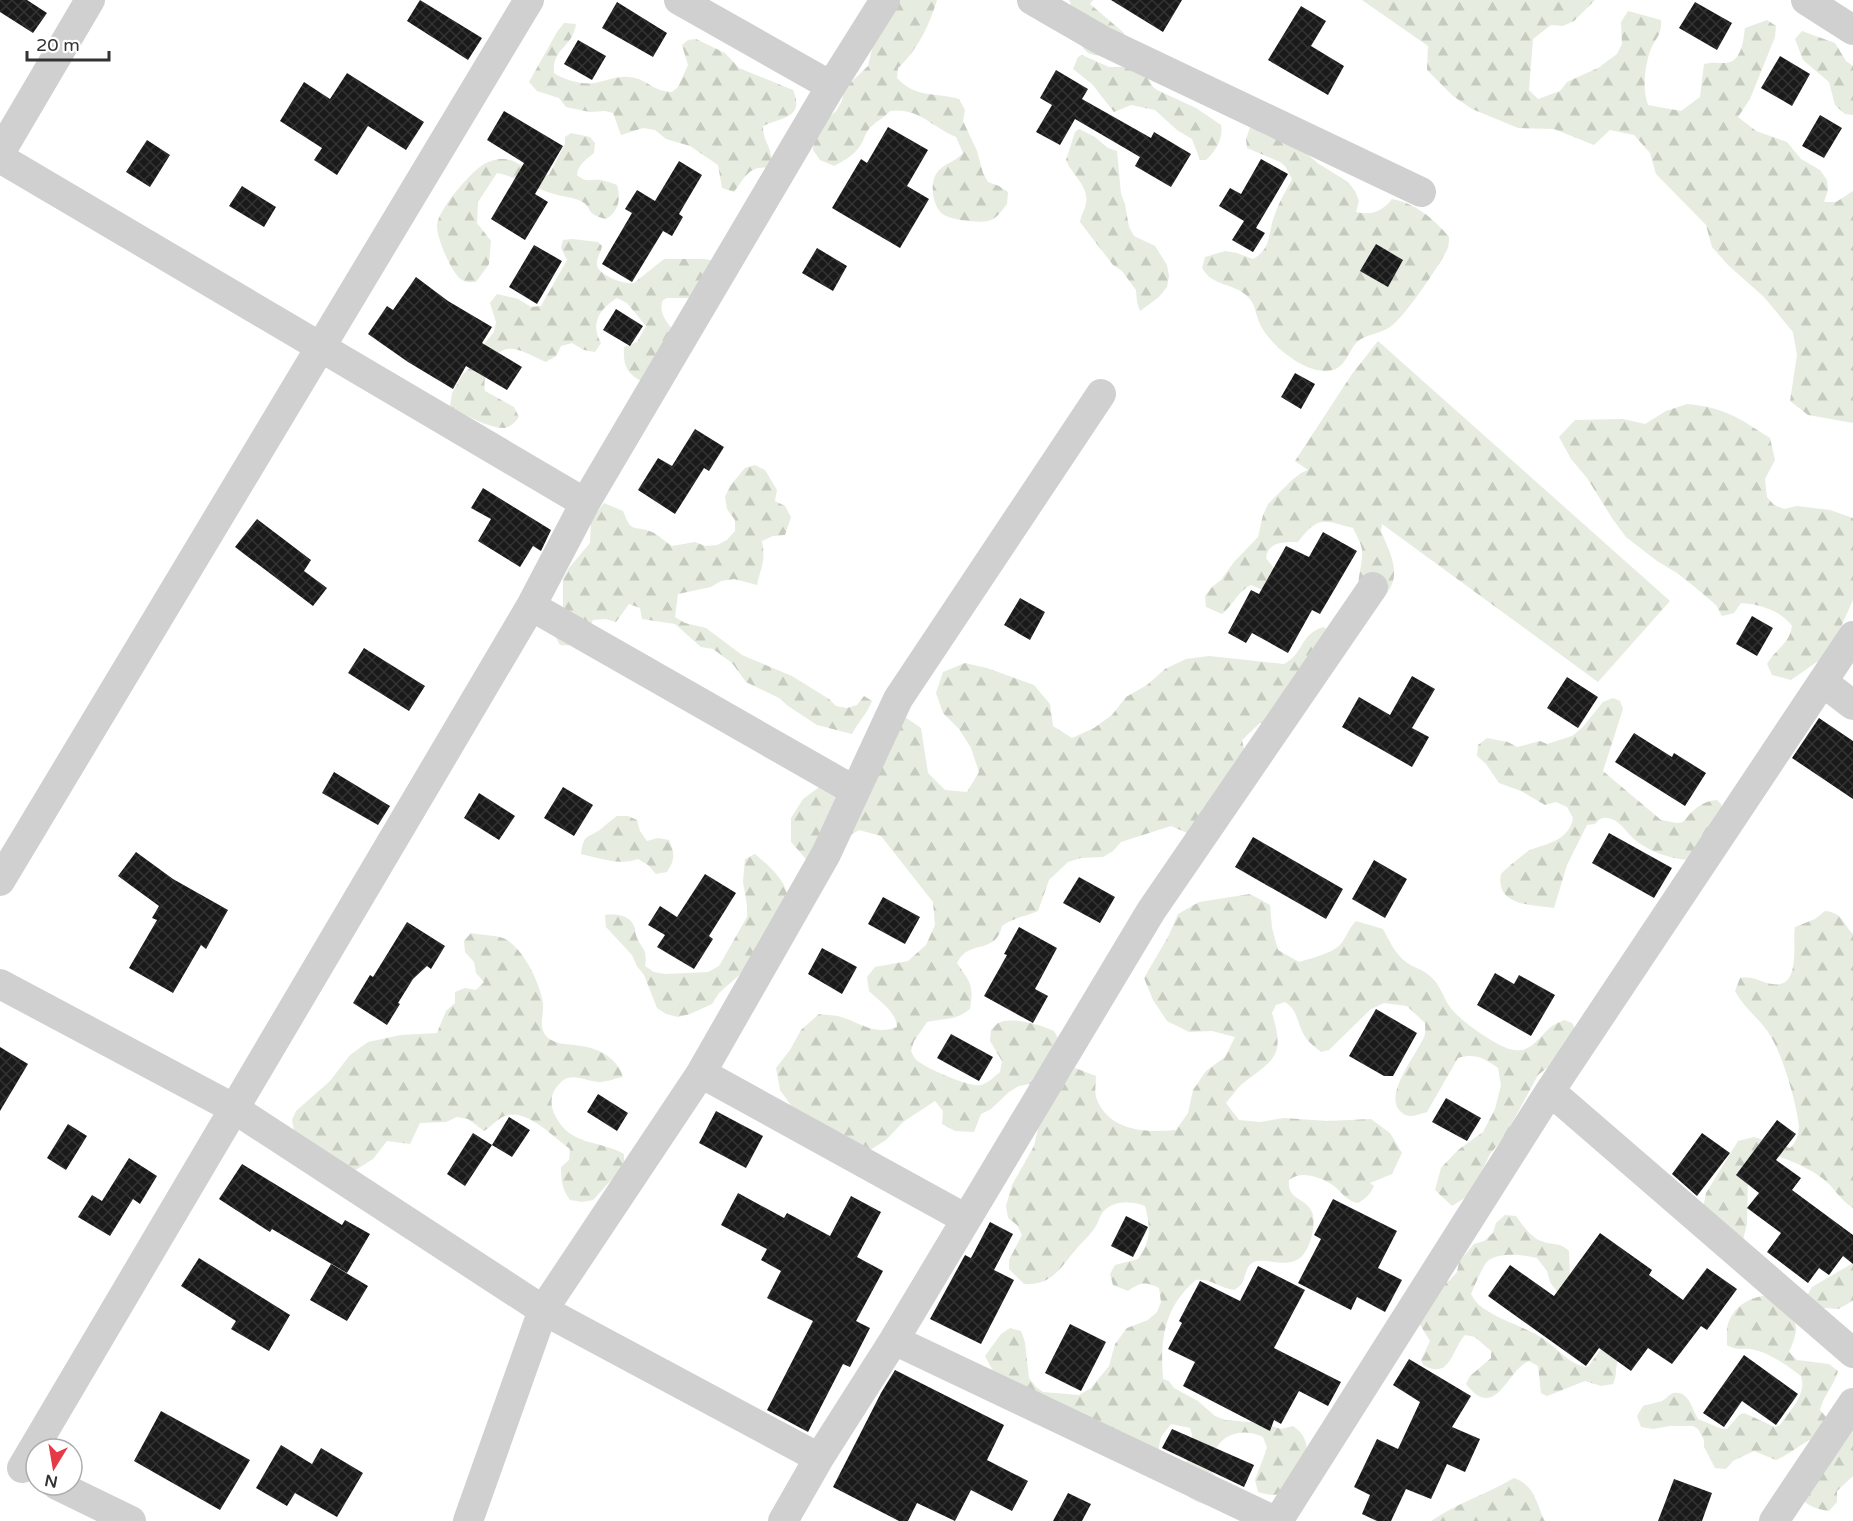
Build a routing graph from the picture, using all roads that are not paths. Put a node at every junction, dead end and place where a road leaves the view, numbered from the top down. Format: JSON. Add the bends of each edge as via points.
{"nodes":[{"id":1,"x":90,"y":0,"type":"edge"},
{"id":2,"x":529,"y":0,"type":"edge"},
{"id":3,"x":679,"y":0,"type":"edge"},
{"id":4,"x":885,"y":0,"type":"edge"},
{"id":5,"x":1032,"y":0,"type":"edge"},
{"id":6,"x":1806,"y":0,"type":"edge"},
{"id":7,"x":1853,"y":30,"type":"edge"},
{"id":8,"x":831,"y":86,"type":"junction"},
{"id":9,"x":0,"y":153,"type":"edge"},
{"id":10,"x":0,"y":158,"type":"edge"},
{"id":11,"x":1421,"y":192,"type":"dead end"},
{"id":12,"x":321,"y":345,"type":"junction"},
{"id":13,"x":1101,"y":394,"type":"dead end"},
{"id":14,"x":585,"y":503,"type":"junction"},
{"id":15,"x":1373,"y":587,"type":"dead end"},
{"id":16,"x":531,"y":606,"type":"junction"},
{"id":17,"x":1853,"y":636,"type":"edge"},
{"id":18,"x":1824,"y":683,"type":"junction"},
{"id":19,"x":1853,"y":705,"type":"edge"},
{"id":20,"x":855,"y":791,"type":"junction"},
{"id":21,"x":0,"y":881,"type":"edge"},
{"id":22,"x":0,"y":984,"type":"edge"},
{"id":23,"x":700,"y":1073,"type":"junction"},
{"id":24,"x":1550,"y":1091,"type":"junction"},
{"id":25,"x":233,"y":1108,"type":"junction"},
{"id":26,"x":966,"y":1219,"type":"junction"},
{"id":27,"x":543,"y":1310,"type":"junction"},
{"id":28,"x":894,"y":1340,"type":"junction"},
{"id":29,"x":1853,"y":1353,"type":"edge"},
{"id":30,"x":1853,"y":1403,"type":"edge"},
{"id":31,"x":819,"y":1458,"type":"junction"},
{"id":32,"x":19,"y":1467,"type":"edge"},
{"id":33,"x":82,"y":1497,"type":"edge"},
{"id":34,"x":131,"y":1521,"type":"edge"},
{"id":35,"x":468,"y":1521,"type":"edge"},
{"id":36,"x":783,"y":1521,"type":"edge"},
{"id":37,"x":1276,"y":1521,"type":"edge"},
{"id":38,"x":1774,"y":1521,"type":"edge"}],
"edges":[{"from":1,"to":9,"type":"street"},
{"from":2,"to":12,"type":"street"},
{"from":3,"to":8,"type":"street"},
{"from":4,"to":8,"type":"street"},
{"from":5,"to":11,"type":"street","via":[[1103,41]]},
{"from":6,"to":7,"type":"street"},
{"from":8,"to":14,"type":"street"},
{"from":10,"to":12,"type":"street"},
{"from":12,"to":14,"type":"street"},
{"from":12,"to":21,"type":"street"},
{"from":13,"to":20,"type":"street","via":[[898,699]]},
{"from":14,"to":16,"type":"street"},
{"from":15,"to":26,"type":"street","via":[[1150,910]]},
{"from":16,"to":20,"type":"street"},
{"from":16,"to":25,"type":"street"},
{"from":17,"to":18,"type":"street"},
{"from":18,"to":19,"type":"street"},
{"from":18,"to":24,"type":"street"},
{"from":20,"to":23,"type":"street","via":[[826,854]]},
{"from":22,"to":25,"type":"street"},
{"from":23,"to":26,"type":"street"},
{"from":23,"to":27,"type":"street"},
{"from":24,"to":29,"type":"street"},
{"from":24,"to":37,"type":"street"},
{"from":25,"to":27,"type":"street"},
{"from":25,"to":32,"type":"street"},
{"from":26,"to":28,"type":"street"},
{"from":27,"to":31,"type":"street"},
{"from":27,"to":35,"type":"street"},
{"from":28,"to":31,"type":"street"},
{"from":28,"to":37,"type":"street"},
{"from":30,"to":38,"type":"street"},
{"from":31,"to":36,"type":"street"},
{"from":33,"to":34,"type":"street"}]}
